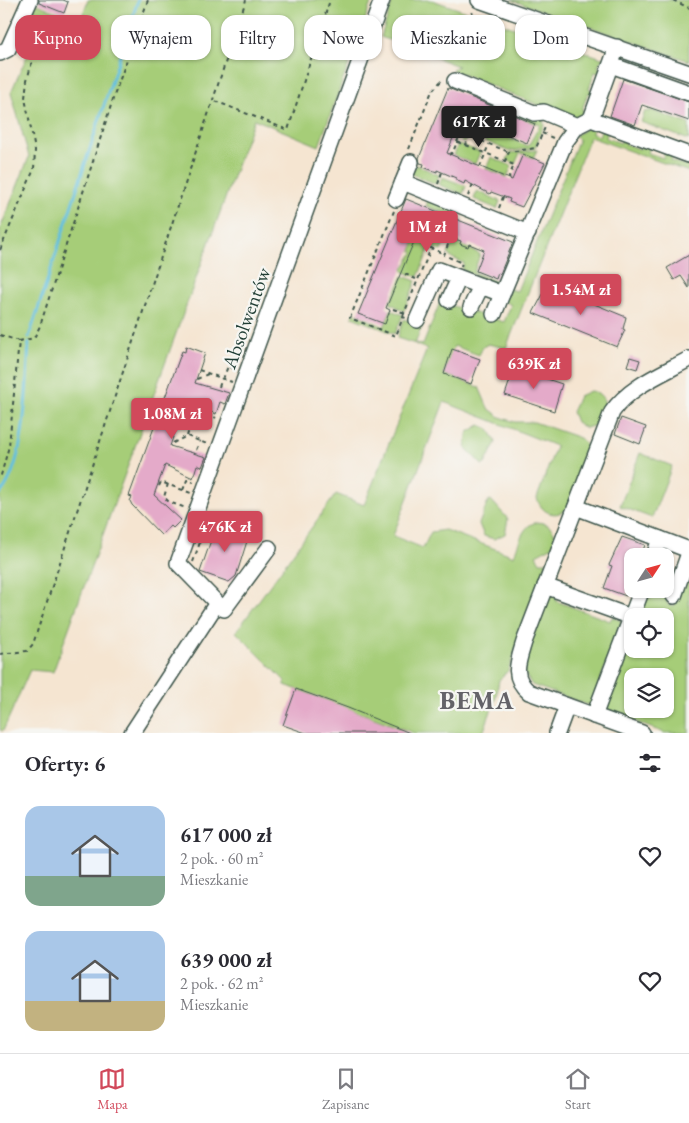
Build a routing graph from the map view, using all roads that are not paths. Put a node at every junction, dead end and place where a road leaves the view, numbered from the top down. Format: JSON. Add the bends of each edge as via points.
{"nodes":[{"id":1,"x":382,"y":0,"type":"edge"},
{"id":2,"x":28,"y":3,"type":"edge"},
{"id":3,"x":477,"y":3,"type":"edge"},
{"id":4,"x":618,"y":47,"type":"junction"},
{"id":5,"x":0,"y":53,"type":"edge"},
{"id":6,"x":612,"y":65,"type":"junction"},
{"id":7,"x":689,"y":73,"type":"edge"},
{"id":8,"x":450,"y":79,"type":"road end"},
{"id":9,"x":689,"y":93,"type":"edge"},
{"id":10,"x":591,"y":119,"type":"junction"},
{"id":11,"x":577,"y":126,"type":"junction"},
{"id":12,"x":689,"y":155,"type":"edge"},
{"id":13,"x":409,"y":158,"type":"road end"},
{"id":14,"x":403,"y":182,"type":"junction"},
{"id":15,"x":396,"y":204,"type":"road end"},
{"id":16,"x":528,"y":233,"type":"junction"},
{"id":17,"x":460,"y":278,"type":"junction"},
{"id":18,"x":481,"y":286,"type":"junction"},
{"id":19,"x":502,"y":294,"type":"junction"},
{"id":20,"x":449,"y":300,"type":"dead end"},
{"id":21,"x":471,"y":307,"type":"dead end"},
{"id":22,"x":494,"y":314,"type":"dead end"},
{"id":23,"x":409,"y":317,"type":"road end"},
{"id":24,"x":689,"y":359,"type":"edge"},
{"id":25,"x":576,"y":507,"type":"junction"},
{"id":26,"x":660,"y":539,"type":"junction"},
{"id":27,"x":269,"y":548,"type":"dead end"},
{"id":28,"x":657,"y":548,"type":"edge"},
{"id":29,"x":689,"y":551,"type":"edge"},
{"id":30,"x":545,"y":586,"type":"junction"},
{"id":31,"x":674,"y":596,"type":"dead end"},
{"id":32,"x":224,"y":609,"type":"junction"},
{"id":33,"x":624,"y":614,"type":"edge"},
{"id":34,"x":624,"y":636,"type":"edge"},
{"id":35,"x":567,"y":706,"type":"junction"},
{"id":36,"x":594,"y":716,"type":"junction"},
{"id":37,"x":132,"y":733,"type":"edge"},
{"id":38,"x":557,"y":733,"type":"edge"},
{"id":39,"x":642,"y":733,"type":"edge"}],
"edges":[{"from":1,"to":32,"type":"street","name":"Absolwentów","via":[[178,563],[207,583]]},
{"from":2,"to":5,"type":"street","via":[[8,50]]},
{"from":3,"to":4,"type":"street"},
{"from":4,"to":6,"type":"street"},
{"from":4,"to":7,"type":"street"},
{"from":6,"to":9,"type":"street"},
{"from":6,"to":10,"type":"street"},
{"from":8,"to":11,"type":"street","via":[[534,114],[541,113]]},
{"from":10,"to":11,"type":"street"},
{"from":10,"to":12,"type":"street"},
{"from":11,"to":16,"type":"street","via":[[565,142]]},
{"from":13,"to":14,"type":"street"},
{"from":14,"to":15,"type":"street"},
{"from":14,"to":16,"type":"street"},
{"from":16,"to":19,"type":"street"},
{"from":17,"to":18,"type":"street"},
{"from":17,"to":20,"type":"street"},
{"from":17,"to":23,"type":"street","via":[[439,270]]},
{"from":18,"to":19,"type":"street"},
{"from":18,"to":21,"type":"street"},
{"from":19,"to":22,"type":"street"},
{"from":24,"to":25,"type":"street","via":[[622,398],[612,412]]},
{"from":25,"to":26,"type":"street"},
{"from":25,"to":30,"type":"street"},
{"from":26,"to":28,"type":"street"},
{"from":26,"to":29,"type":"street"},
{"from":27,"to":32,"type":"street"},
{"from":29,"to":31,"type":"street"},
{"from":30,"to":33,"type":"street"},
{"from":30,"to":35,"type":"street","via":[[516,668],[518,680],[529,692]]},
{"from":32,"to":37,"type":"street"},
{"from":34,"to":36,"type":"street"},
{"from":35,"to":36,"type":"street"},
{"from":35,"to":38,"type":"street"},
{"from":36,"to":39,"type":"street"}]}
